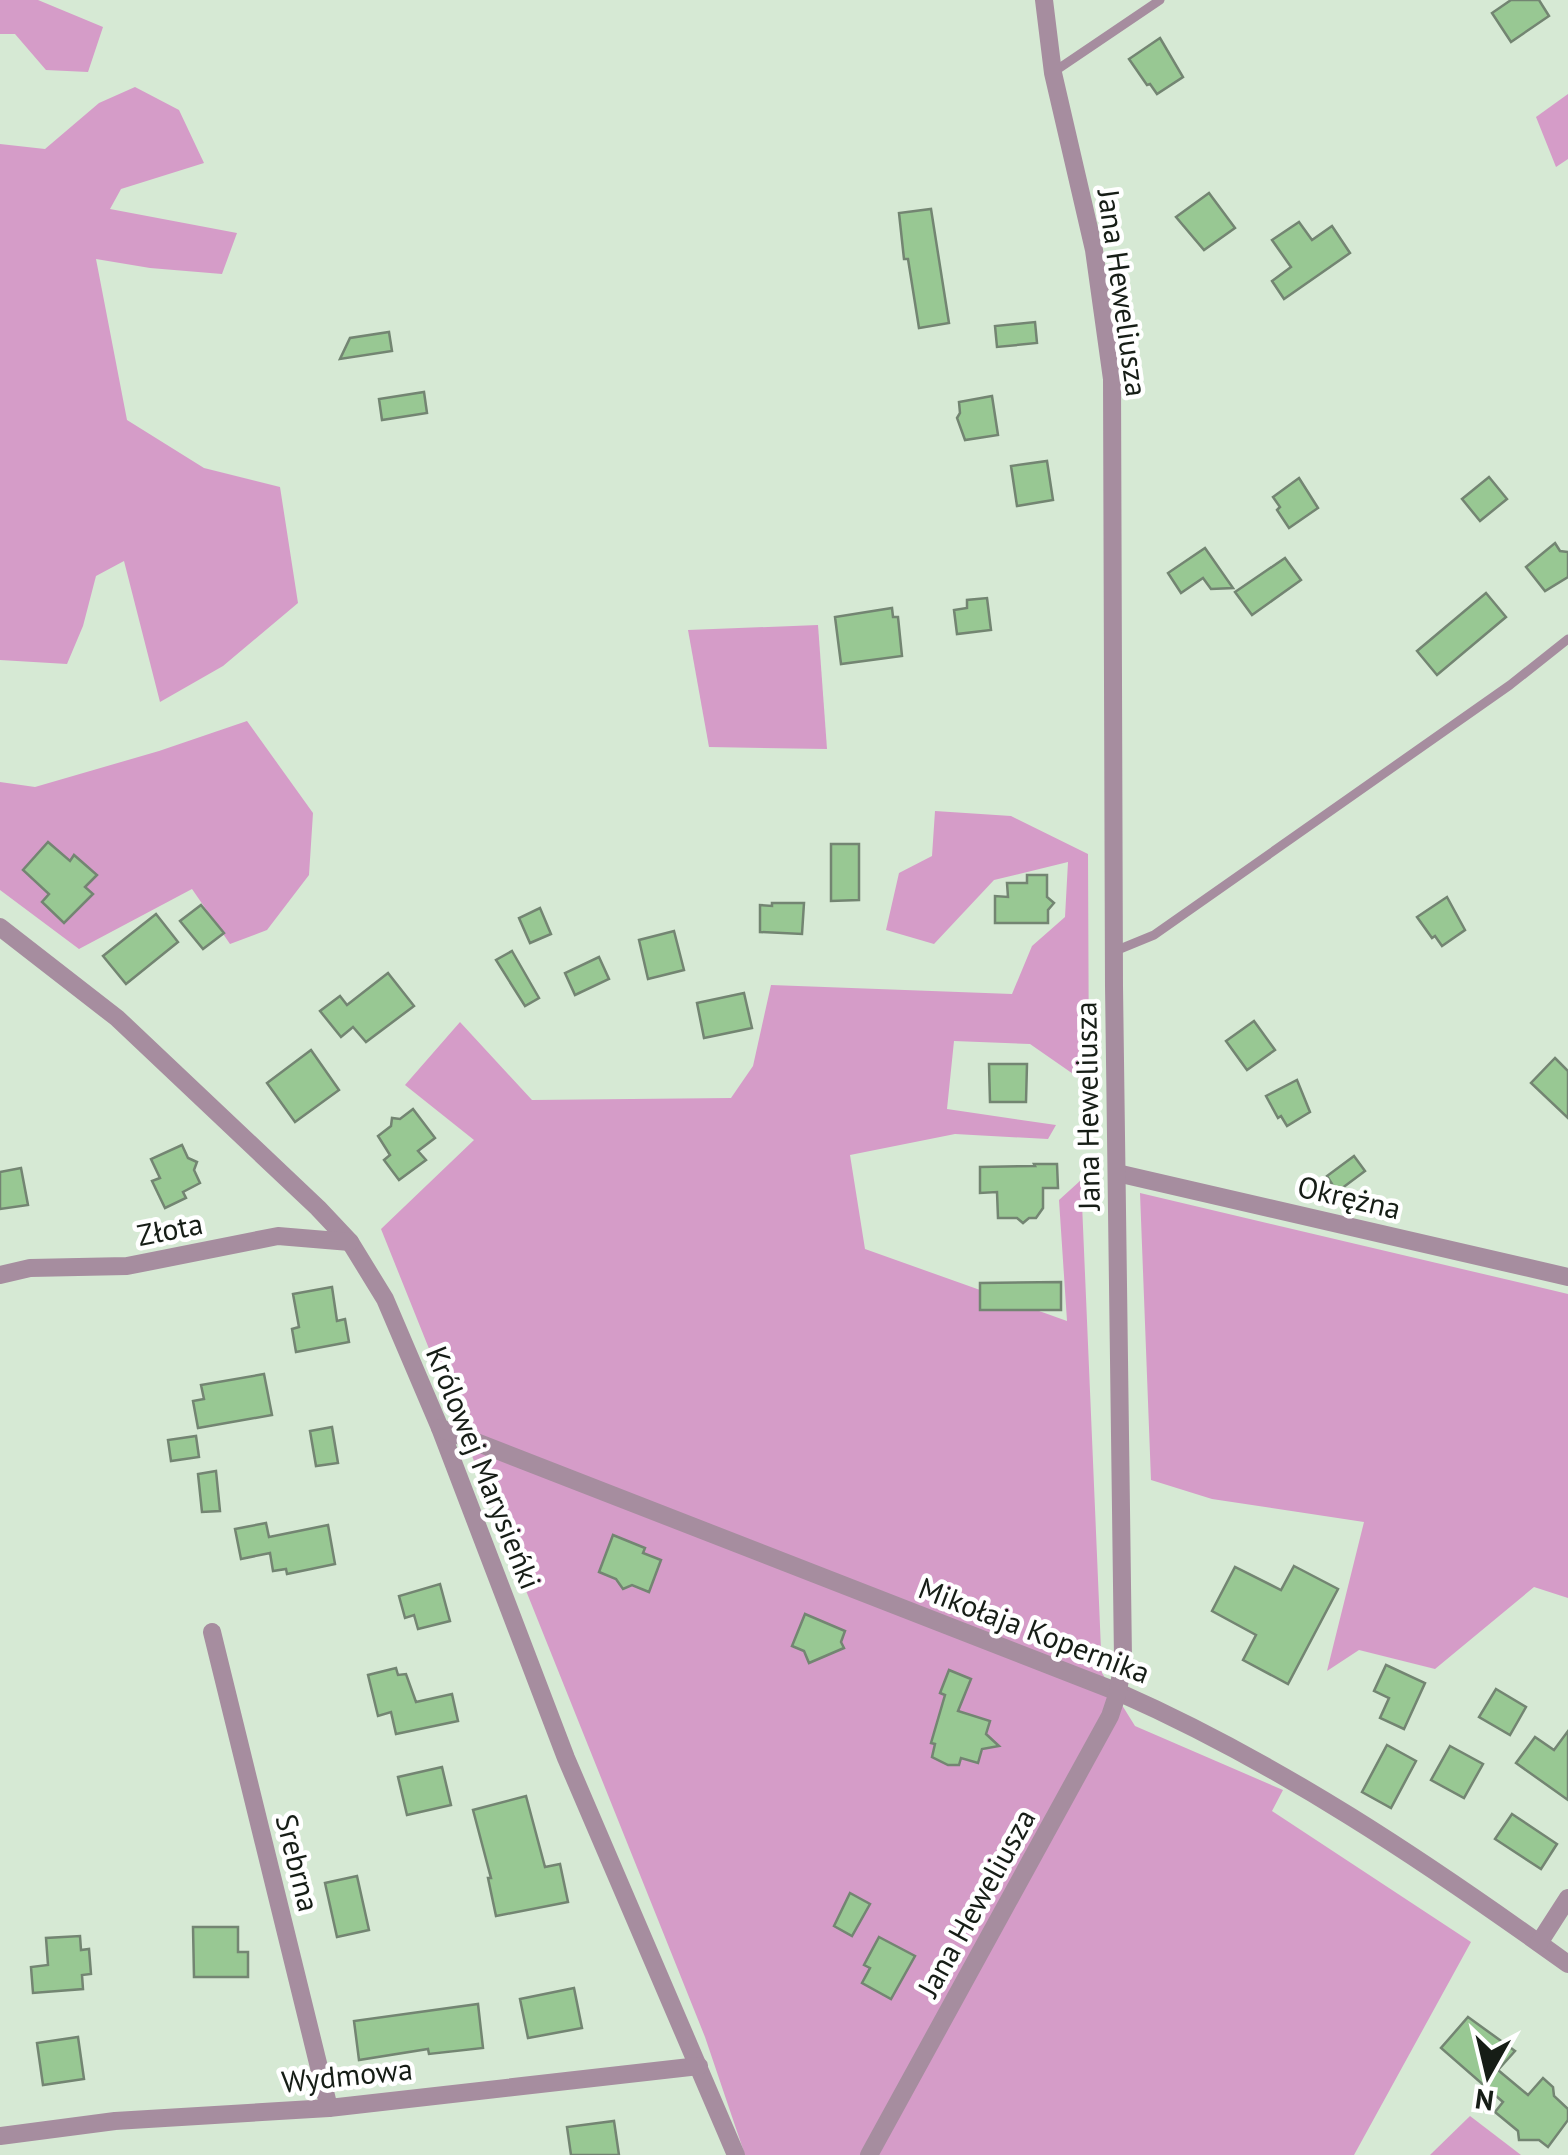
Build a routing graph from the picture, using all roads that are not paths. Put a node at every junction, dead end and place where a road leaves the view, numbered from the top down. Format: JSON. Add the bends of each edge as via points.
{"nodes":[{"id":1,"x":1044,"y":0,"type":"edge"},
{"id":2,"x":1160,"y":0,"type":"edge"},
{"id":3,"x":1053,"y":73,"type":"junction"},
{"id":4,"x":1568,"y":639,"type":"edge"},
{"id":5,"x":0,"y":928,"type":"edge"},
{"id":6,"x":1115,"y":952,"type":"junction"},
{"id":7,"x":1117,"y":1173,"type":"junction"},
{"id":8,"x":350,"y":1242,"type":"junction"},
{"id":9,"x":0,"y":1275,"type":"edge"},
{"id":10,"x":1568,"y":1277,"type":"edge"},
{"id":11,"x":440,"y":1428,"type":"junction"},
{"id":12,"x":212,"y":1632,"type":"dead end"},
{"id":13,"x":1118,"y":1692,"type":"junction"},
{"id":14,"x":1568,"y":1898,"type":"edge"},
{"id":15,"x":1539,"y":1943,"type":"junction"},
{"id":16,"x":1568,"y":1964,"type":"edge"},
{"id":17,"x":698,"y":2066,"type":"junction"},
{"id":18,"x":329,"y":2108,"type":"junction"},
{"id":19,"x":0,"y":2136,"type":"edge"},
{"id":20,"x":736,"y":2155,"type":"edge"},
{"id":21,"x":869,"y":2155,"type":"edge"}],
"edges":[{"from":1,"to":3,"type":"street","name":"Jana Heweliusza"},
{"from":2,"to":3,"type":"lane"},
{"from":3,"to":6,"type":"street","name":"Jana Heweliusza","via":[[1094,250],[1112,379]]},
{"from":4,"to":6,"type":"lane","via":[[1154,935]]},
{"from":5,"to":8,"type":"street","name":"Królowej Marysieńki","via":[[117,1018]]},
{"from":6,"to":7,"type":"street","name":"Jana Heweliusza"},
{"from":7,"to":10,"type":"street","name":"Okrężna"},
{"from":7,"to":13,"type":"street","name":"Jana Heweliusza"},
{"from":8,"to":9,"type":"street","name":"Złota","via":[[278,1236],[127,1266]]},
{"from":8,"to":11,"type":"street","name":"Królowej Marysieńki","via":[[385,1299]]},
{"from":11,"to":13,"type":"street","name":"Mikołaja Kopernika"},
{"from":11,"to":17,"type":"street","name":"Królowej Marysieńki","via":[[566,1758]]},
{"from":12,"to":18,"type":"street","name":"Srebrna"},
{"from":13,"to":15,"type":"street","name":"Mikołaja Kopernika","via":[[1310,1790]]},
{"from":13,"to":21,"type":"street","name":"Jana Heweliusza"},
{"from":14,"to":15,"type":"street"},
{"from":15,"to":16,"type":"street","name":"Mikołaja Kopernika"},
{"from":17,"to":18,"type":"street","name":"Wydmowa"},
{"from":17,"to":20,"type":"street","name":"Królowej Marysieńki"},
{"from":18,"to":19,"type":"street","name":"Wydmowa","via":[[115,2121]]}]}
